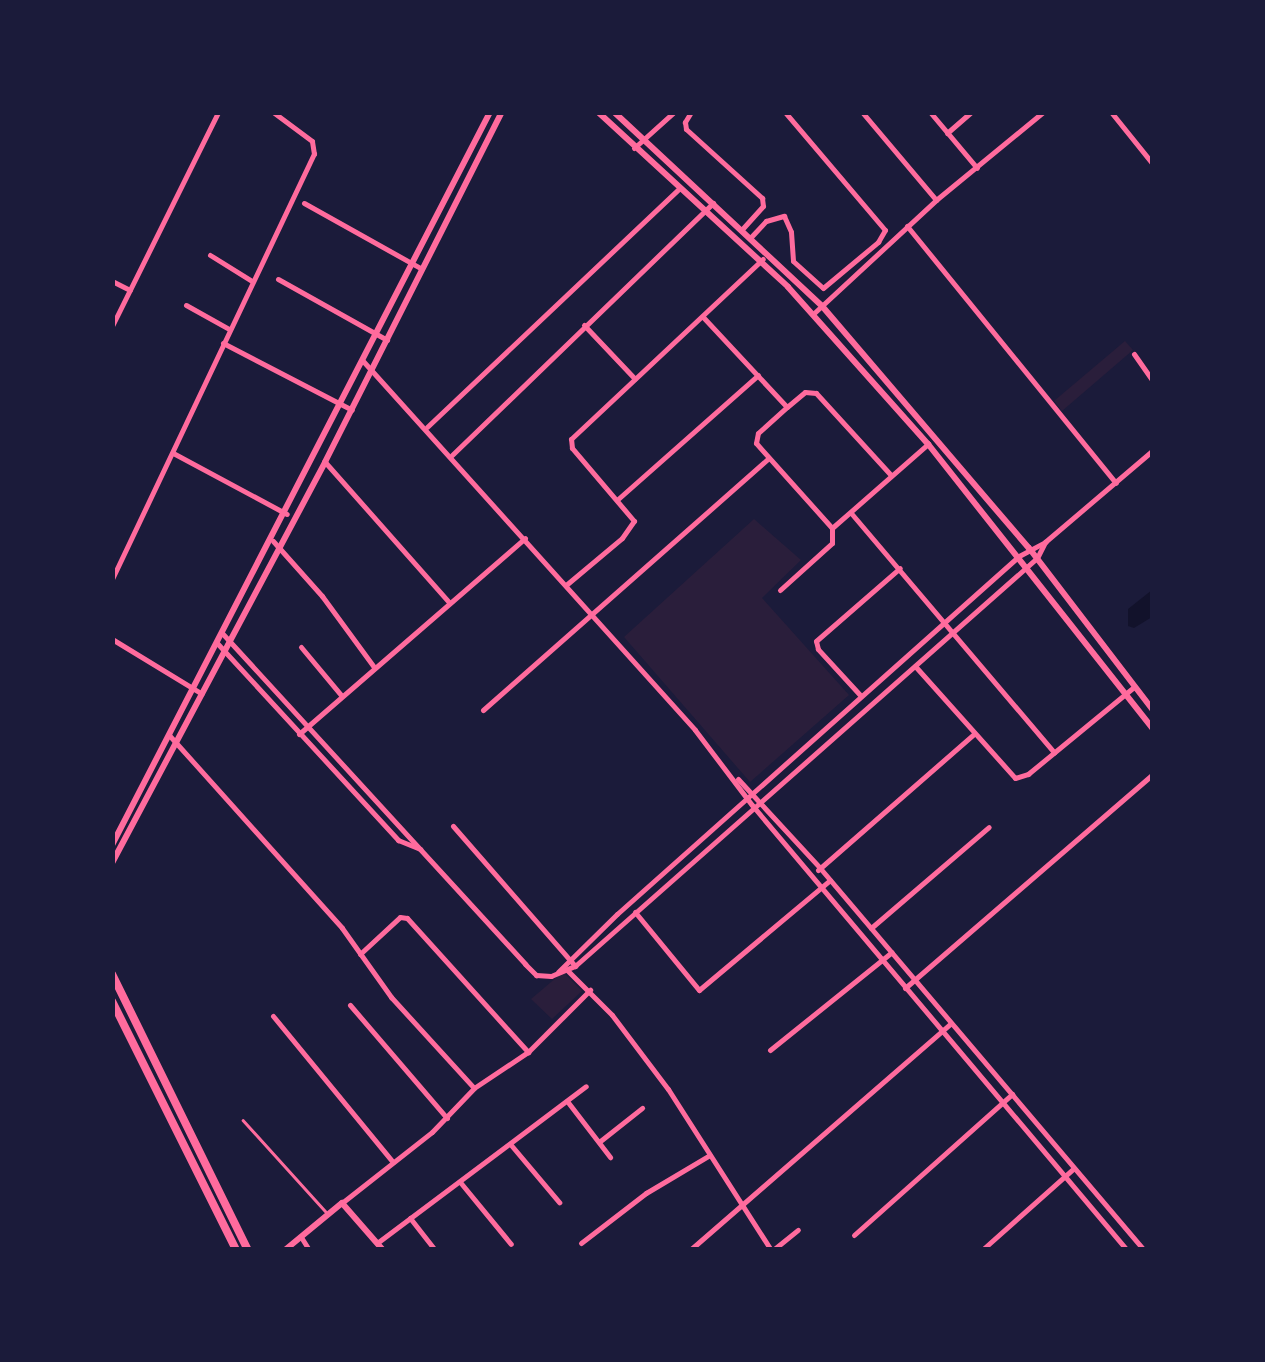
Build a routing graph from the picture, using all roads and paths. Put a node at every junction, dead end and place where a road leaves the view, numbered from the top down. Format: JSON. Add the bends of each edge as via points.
{"nodes":[{"id":1,"x":218,"y":112,"type":"edge"},
{"id":2,"x":273,"y":112,"type":"edge"},
{"id":3,"x":490,"y":112,"type":"edge"},
{"id":4,"x":502,"y":112,"type":"edge"},
{"id":5,"x":598,"y":112,"type":"edge"},
{"id":6,"x":614,"y":112,"type":"edge"},
{"id":7,"x":657,"y":112,"type":"edge"},
{"id":8,"x":674,"y":112,"type":"edge"},
{"id":9,"x":692,"y":112,"type":"edge"},
{"id":10,"x":786,"y":112,"type":"edge"},
{"id":11,"x":862,"y":112,"type":"edge"},
{"id":12,"x":930,"y":112,"type":"edge"},
{"id":13,"x":971,"y":112,"type":"edge"},
{"id":14,"x":1043,"y":112,"type":"edge"},
{"id":15,"x":1110,"y":112,"type":"edge"},
{"id":16,"x":665,"y":120,"type":"junction"},
{"id":17,"x":947,"y":132,"type":"junction"},
{"id":18,"x":642,"y":141,"type":"junction"},
{"id":19,"x":634,"y":148,"type":"junction"},
{"id":20,"x":1152,"y":163,"type":"edge"},
{"id":21,"x":977,"y":168,"type":"junction"},
{"id":22,"x":458,"y":176,"type":"junction"},
{"id":23,"x":468,"y":181,"type":"junction"},
{"id":24,"x":680,"y":188,"type":"junction"},
{"id":25,"x":936,"y":200,"type":"junction"},
{"id":26,"x":712,"y":203,"type":"junction"},
{"id":27,"x":304,"y":204,"type":"dead end"},
{"id":28,"x":704,"y":211,"type":"junction"},
{"id":29,"x":908,"y":226,"type":"junction"},
{"id":30,"x":742,"y":229,"type":"junction"},
{"id":31,"x":751,"y":237,"type":"junction"},
{"id":32,"x":768,"y":253,"type":"junction"},
{"id":33,"x":210,"y":255,"type":"dead end"},
{"id":34,"x":761,"y":260,"type":"junction"},
{"id":35,"x":413,"y":263,"type":"junction"},
{"id":36,"x":422,"y":269,"type":"junction"},
{"id":37,"x":278,"y":279,"type":"dead end"},
{"id":38,"x":112,"y":281,"type":"edge"},
{"id":39,"x":252,"y":281,"type":"junction"},
{"id":40,"x":130,"y":290,"type":"junction"},
{"id":41,"x":186,"y":305,"type":"dead end"},
{"id":42,"x":822,"y":306,"type":"junction"},
{"id":43,"x":812,"y":314,"type":"junction"},
{"id":44,"x":703,"y":317,"type":"junction"},
{"id":45,"x":584,"y":325,"type":"junction"},
{"id":46,"x":112,"y":326,"type":"edge"},
{"id":47,"x":230,"y":329,"type":"junction"},
{"id":48,"x":376,"y":334,"type":"junction"},
{"id":49,"x":387,"y":340,"type":"junction"},
{"id":50,"x":223,"y":343,"type":"junction"},
{"id":51,"x":1134,"y":354,"type":"dead end"},
{"id":52,"x":363,"y":361,"type":"junction"},
{"id":53,"x":373,"y":368,"type":"junction"},
{"id":54,"x":758,"y":375,"type":"junction"},
{"id":55,"x":635,"y":379,"type":"junction"},
{"id":56,"x":1152,"y":380,"type":"edge"},
{"id":57,"x":341,"y":404,"type":"junction"},
{"id":58,"x":786,"y":407,"type":"junction"},
{"id":59,"x":352,"y":410,"type":"junction"},
{"id":60,"x":427,"y":427,"type":"junction"},
{"id":61,"x":937,"y":437,"type":"junction"},
{"id":62,"x":928,"y":444,"type":"junction"},
{"id":63,"x":1152,"y":451,"type":"edge"},
{"id":64,"x":173,"y":453,"type":"junction"},
{"id":65,"x":452,"y":455,"type":"junction"},
{"id":66,"x":768,"y":459,"type":"junction"},
{"id":67,"x":326,"y":462,"type":"junction"},
{"id":68,"x":891,"y":475,"type":"junction"},
{"id":69,"x":1116,"y":484,"type":"junction"},
{"id":70,"x":618,"y":499,"type":"junction"},
{"id":71,"x":851,"y":512,"type":"junction"},
{"id":72,"x":287,"y":514,"type":"junction"},
{"id":73,"x":832,"y":528,"type":"junction"},
{"id":74,"x":525,"y":538,"type":"junction"},
{"id":75,"x":1045,"y":542,"type":"junction"},
{"id":76,"x":277,"y":543,"type":"junction"},
{"id":77,"x":1029,"y":548,"type":"junction"},
{"id":78,"x":1019,"y":556,"type":"junction"},
{"id":79,"x":1036,"y":558,"type":"junction"},
{"id":80,"x":1026,"y":566,"type":"junction"},
{"id":81,"x":900,"y":568,"type":"junction"},
{"id":82,"x":112,"y":580,"type":"edge"},
{"id":83,"x":566,"y":585,"type":"junction"},
{"id":84,"x":780,"y":590,"type":"dead end"},
{"id":85,"x":450,"y":603,"type":"junction"},
{"id":86,"x":593,"y":616,"type":"junction"},
{"id":87,"x":945,"y":620,"type":"junction"},
{"id":88,"x":954,"y":631,"type":"junction"},
{"id":89,"x":222,"y":634,"type":"junction"},
{"id":90,"x":112,"y":639,"type":"edge"},
{"id":91,"x":230,"y":642,"type":"junction"},
{"id":92,"x":217,"y":643,"type":"junction"},
{"id":93,"x":302,"y":647,"type":"dead end"},
{"id":94,"x":224,"y":652,"type":"junction"},
{"id":95,"x":916,"y":666,"type":"junction"},
{"id":96,"x":374,"y":667,"type":"junction"},
{"id":97,"x":1135,"y":687,"type":"junction"},
{"id":98,"x":193,"y":689,"type":"junction"},
{"id":99,"x":202,"y":694,"type":"junction"},
{"id":100,"x":1126,"y":694,"type":"junction"},
{"id":101,"x":342,"y":696,"type":"junction"},
{"id":102,"x":861,"y":696,"type":"junction"},
{"id":103,"x":1152,"y":709,"type":"edge"},
{"id":104,"x":484,"y":710,"type":"dead end"},
{"id":105,"x":306,"y":727,"type":"junction"},
{"id":106,"x":1152,"y":728,"type":"edge"},
{"id":107,"x":299,"y":734,"type":"junction"},
{"id":108,"x":974,"y":734,"type":"junction"},
{"id":109,"x":169,"y":735,"type":"junction"},
{"id":110,"x":178,"y":740,"type":"junction"},
{"id":111,"x":1054,"y":752,"type":"junction"},
{"id":112,"x":1152,"y":774,"type":"edge"},
{"id":113,"x":736,"y":778,"type":"junction"},
{"id":114,"x":756,"y":795,"type":"junction"},
{"id":115,"x":750,"y":801,"type":"junction"},
{"id":116,"x":453,"y":826,"type":"dead end"},
{"id":117,"x":989,"y":827,"type":"dead end"},
{"id":118,"x":112,"y":845,"type":"edge"},
{"id":119,"x":420,"y":849,"type":"junction"},
{"id":120,"x":112,"y":863,"type":"edge"},
{"id":121,"x":820,"y":868,"type":"junction"},
{"id":122,"x":813,"y":874,"type":"junction"},
{"id":123,"x":830,"y":880,"type":"junction"},
{"id":124,"x":822,"y":886,"type":"junction"},
{"id":125,"x":628,"y":904,"type":"junction"},
{"id":126,"x":635,"y":912,"type":"junction"},
{"id":127,"x":871,"y":928,"type":"junction"},
{"id":128,"x":878,"y":935,"type":"junction"},
{"id":129,"x":868,"y":943,"type":"junction"},
{"id":130,"x":892,"y":952,"type":"junction"},
{"id":131,"x":360,"y":954,"type":"junction"},
{"id":132,"x":569,"y":959,"type":"junction"},
{"id":133,"x":883,"y":962,"type":"junction"},
{"id":134,"x":575,"y":966,"type":"junction"},
{"id":135,"x":566,"y":968,"type":"junction"},
{"id":136,"x":112,"y":974,"type":"edge"},
{"id":137,"x":916,"y":980,"type":"junction"},
{"id":138,"x":906,"y":988,"type":"junction"},
{"id":139,"x":590,"y":990,"type":"junction"},
{"id":140,"x":112,"y":1001,"type":"edge"},
{"id":141,"x":350,"y":1005,"type":"dead end"},
{"id":142,"x":273,"y":1016,"type":"dead end"},
{"id":143,"x":950,"y":1024,"type":"junction"},
{"id":144,"x":941,"y":1032,"type":"junction"},
{"id":145,"x":770,"y":1050,"type":"dead end"},
{"id":146,"x":528,"y":1052,"type":"junction"},
{"id":147,"x":586,"y":1086,"type":"dead end"},
{"id":148,"x":474,"y":1088,"type":"junction"},
{"id":149,"x":1012,"y":1094,"type":"junction"},
{"id":150,"x":567,"y":1101,"type":"junction"},
{"id":151,"x":1003,"y":1102,"type":"junction"},
{"id":152,"x":642,"y":1108,"type":"dead end"},
{"id":153,"x":447,"y":1118,"type":"junction"},
{"id":154,"x":243,"y":1120,"type":"dead end"},
{"id":155,"x":599,"y":1142,"type":"junction"},
{"id":156,"x":510,"y":1145,"type":"junction"},
{"id":157,"x":710,"y":1156,"type":"junction"},
{"id":158,"x":610,"y":1157,"type":"dead end"},
{"id":159,"x":393,"y":1162,"type":"junction"},
{"id":160,"x":1072,"y":1169,"type":"junction"},
{"id":161,"x":1064,"y":1176,"type":"junction"},
{"id":162,"x":460,"y":1182,"type":"junction"},
{"id":163,"x":560,"y":1202,"type":"dead end"},
{"id":164,"x":342,"y":1203,"type":"junction"},
{"id":165,"x":741,"y":1207,"type":"junction"},
{"id":166,"x":328,"y":1214,"type":"junction"},
{"id":167,"x":410,"y":1218,"type":"junction"},
{"id":168,"x":798,"y":1230,"type":"dead end"},
{"id":169,"x":854,"y":1235,"type":"dead end"},
{"id":170,"x":301,"y":1238,"type":"junction"},
{"id":171,"x":581,"y":1243,"type":"dead end"},
{"id":172,"x":511,"y":1244,"type":"dead end"},
{"id":173,"x":380,"y":1246,"type":"edge"},
{"id":174,"x":1126,"y":1249,"type":"edge"},
{"id":175,"x":236,"y":1250,"type":"edge"},
{"id":176,"x":248,"y":1250,"type":"edge"},
{"id":177,"x":285,"y":1250,"type":"edge"},
{"id":178,"x":309,"y":1250,"type":"edge"},
{"id":179,"x":436,"y":1250,"type":"edge"},
{"id":180,"x":690,"y":1250,"type":"edge"},
{"id":181,"x":772,"y":1250,"type":"edge"},
{"id":182,"x":982,"y":1250,"type":"edge"},
{"id":183,"x":1144,"y":1250,"type":"edge"}],
"edges":[{"from":1,"to":40,"type":"street"},
{"from":2,"to":39,"type":"street","via":[[315,147]]},
{"from":3,"to":22,"type":"main road"},
{"from":4,"to":23,"type":"main road"},
{"from":5,"to":19,"type":"main road"},
{"from":6,"to":18,"type":"main road"},
{"from":7,"to":16,"type":"street"},
{"from":8,"to":16,"type":"street"},
{"from":9,"to":30,"type":"street","via":[[686,129],[762,198],[763,206]]},
{"from":10,"to":31,"type":"street","via":[[885,230],[823,288],[793,261],[784,216],[766,221]]},
{"from":11,"to":25,"type":"street"},
{"from":12,"to":17,"type":"street"},
{"from":13,"to":17,"type":"street"},
{"from":14,"to":21,"type":"street"},
{"from":15,"to":20,"type":"street"},
{"from":16,"to":18,"type":"street"},
{"from":17,"to":21,"type":"street"},
{"from":18,"to":19,"type":"street"},
{"from":18,"to":26,"type":"main road"},
{"from":19,"to":24,"type":"main road"},
{"from":21,"to":25,"type":"street"},
{"from":22,"to":23,"type":"main road"},
{"from":22,"to":35,"type":"main road"},
{"from":23,"to":36,"type":"main road"},
{"from":24,"to":28,"type":"main road"},
{"from":24,"to":60,"type":"street"},
{"from":25,"to":29,"type":"street"},
{"from":26,"to":28,"type":"street"},
{"from":26,"to":30,"type":"main road"},
{"from":27,"to":35,"type":"street"},
{"from":28,"to":34,"type":"main road"},
{"from":28,"to":45,"type":"street"},
{"from":29,"to":42,"type":"street"},
{"from":29,"to":69,"type":"street"},
{"from":30,"to":31,"type":"main road"},
{"from":31,"to":32,"type":"main road"},
{"from":32,"to":34,"type":"street"},
{"from":32,"to":42,"type":"main road"},
{"from":33,"to":39,"type":"street"},
{"from":34,"to":43,"type":"main road"},
{"from":34,"to":44,"type":"street"},
{"from":35,"to":36,"type":"street"},
{"from":35,"to":48,"type":"main road"},
{"from":36,"to":49,"type":"main road"},
{"from":37,"to":48,"type":"street"},
{"from":38,"to":40,"type":"street"},
{"from":39,"to":47,"type":"street"},
{"from":40,"to":46,"type":"street"},
{"from":41,"to":47,"type":"street"},
{"from":42,"to":43,"type":"street"},
{"from":42,"to":61,"type":"main road"},
{"from":43,"to":62,"type":"main road"},
{"from":44,"to":54,"type":"street"},
{"from":44,"to":55,"type":"street"},
{"from":45,"to":55,"type":"street"},
{"from":45,"to":65,"type":"street"},
{"from":47,"to":50,"type":"street"},
{"from":48,"to":49,"type":"street"},
{"from":48,"to":52,"type":"main road"},
{"from":49,"to":53,"type":"main road"},
{"from":50,"to":57,"type":"street"},
{"from":50,"to":64,"type":"street"},
{"from":51,"to":56,"type":"street"},
{"from":52,"to":53,"type":"street"},
{"from":52,"to":57,"type":"main road"},
{"from":53,"to":59,"type":"main road"},
{"from":53,"to":60,"type":"street"},
{"from":54,"to":58,"type":"street"},
{"from":54,"to":70,"type":"street"},
{"from":55,"to":70,"type":"street","via":[[570,442]]},
{"from":57,"to":59,"type":"street"},
{"from":57,"to":72,"type":"main road"},
{"from":58,"to":66,"type":"street","via":[[756,436]]},
{"from":58,"to":68,"type":"street","via":[[810,391]]},
{"from":59,"to":67,"type":"main road"},
{"from":60,"to":65,"type":"street"},
{"from":61,"to":62,"type":"street"},
{"from":61,"to":77,"type":"main road"},
{"from":62,"to":68,"type":"street"},
{"from":62,"to":78,"type":"main road"},
{"from":63,"to":69,"type":"street"},
{"from":64,"to":72,"type":"street"},
{"from":64,"to":82,"type":"street"},
{"from":65,"to":74,"type":"street"},
{"from":66,"to":73,"type":"street"},
{"from":66,"to":86,"type":"street"},
{"from":67,"to":76,"type":"main road"},
{"from":67,"to":85,"type":"street"},
{"from":68,"to":71,"type":"street"},
{"from":69,"to":75,"type":"street"},
{"from":70,"to":83,"type":"street","via":[[633,525]]},
{"from":71,"to":73,"type":"street"},
{"from":71,"to":81,"type":"street"},
{"from":72,"to":76,"type":"main road"},
{"from":73,"to":84,"type":"street","via":[[832,543]]},
{"from":74,"to":83,"type":"street"},
{"from":74,"to":85,"type":"street"},
{"from":75,"to":77,"type":"street"},
{"from":75,"to":79,"type":"street"},
{"from":76,"to":89,"type":"main road"},
{"from":76,"to":91,"type":"main road"},
{"from":76,"to":96,"type":"street"},
{"from":77,"to":78,"type":"street"},
{"from":77,"to":79,"type":"main road"},
{"from":78,"to":80,"type":"main road"},
{"from":78,"to":87,"type":"street"},
{"from":79,"to":80,"type":"street"},
{"from":79,"to":97,"type":"main road"},
{"from":80,"to":88,"type":"street"},
{"from":80,"to":100,"type":"main road"},
{"from":81,"to":87,"type":"street"},
{"from":81,"to":102,"type":"street","via":[[816,641]]},
{"from":83,"to":86,"type":"street"},
{"from":85,"to":96,"type":"street"},
{"from":86,"to":104,"type":"street"},
{"from":86,"to":113,"type":"street"},
{"from":87,"to":88,"type":"street"},
{"from":87,"to":102,"type":"street"},
{"from":88,"to":95,"type":"street"},
{"from":88,"to":111,"type":"street"},
{"from":89,"to":91,"type":"street"},
{"from":89,"to":92,"type":"main road"},
{"from":90,"to":98,"type":"street"},
{"from":91,"to":94,"type":"main road"},
{"from":91,"to":105,"type":"street"},
{"from":92,"to":94,"type":"street"},
{"from":92,"to":98,"type":"main road"},
{"from":93,"to":101,"type":"street"},
{"from":94,"to":99,"type":"main road"},
{"from":94,"to":107,"type":"street"},
{"from":95,"to":108,"type":"street"},
{"from":95,"to":114,"type":"street"},
{"from":96,"to":101,"type":"street"},
{"from":97,"to":100,"type":"street"},
{"from":97,"to":103,"type":"main road"},
{"from":98,"to":99,"type":"street"},
{"from":98,"to":109,"type":"main road"},
{"from":99,"to":110,"type":"main road"},
{"from":100,"to":106,"type":"main road"},
{"from":100,"to":111,"type":"street"},
{"from":101,"to":105,"type":"street"},
{"from":102,"to":114,"type":"street"},
{"from":105,"to":107,"type":"street"},
{"from":105,"to":119,"type":"street"},
{"from":107,"to":119,"type":"street","via":[[398,840]]},
{"from":108,"to":111,"type":"street","via":[[1010,777],[1021,777]]},
{"from":108,"to":121,"type":"street"},
{"from":109,"to":110,"type":"street"},
{"from":109,"to":118,"type":"main road"},
{"from":110,"to":120,"type":"main road"},
{"from":110,"to":131,"type":"street"},
{"from":112,"to":137,"type":"street"},
{"from":113,"to":114,"type":"street"},
{"from":113,"to":115,"type":"street"},
{"from":114,"to":115,"type":"street"},
{"from":114,"to":121,"type":"street"},
{"from":115,"to":122,"type":"street"},
{"from":115,"to":125,"type":"street"},
{"from":115,"to":126,"type":"street"},
{"from":116,"to":132,"type":"street"},
{"from":117,"to":127,"type":"street"},
{"from":119,"to":135,"type":"street","via":[[532,971],[540,976]]},
{"from":121,"to":122,"type":"street"},
{"from":121,"to":123,"type":"street"},
{"from":122,"to":124,"type":"street"},
{"from":123,"to":124,"type":"street"},
{"from":123,"to":127,"type":"street"},
{"from":124,"to":126,"type":"street","via":[[699,990]]},
{"from":124,"to":129,"type":"street"},
{"from":125,"to":126,"type":"street"},
{"from":125,"to":132,"type":"street"},
{"from":126,"to":134,"type":"street"},
{"from":127,"to":128,"type":"street"},
{"from":128,"to":129,"type":"street"},
{"from":128,"to":130,"type":"street"},
{"from":129,"to":133,"type":"street"},
{"from":130,"to":133,"type":"street"},
{"from":130,"to":137,"type":"street"},
{"from":131,"to":146,"type":"street","via":[[405,917]]},
{"from":131,"to":148,"type":"street"},
{"from":132,"to":134,"type":"street"},
{"from":132,"to":135,"type":"street"},
{"from":133,"to":138,"type":"street"},
{"from":133,"to":145,"type":"street"},
{"from":134,"to":135,"type":"street"},
{"from":135,"to":139,"type":"street"},
{"from":136,"to":176,"type":"main road"},
{"from":137,"to":138,"type":"street"},
{"from":137,"to":143,"type":"street"},
{"from":138,"to":144,"type":"street"},
{"from":139,"to":146,"type":"street"},
{"from":139,"to":157,"type":"street"},
{"from":140,"to":175,"type":"main road"},
{"from":141,"to":153,"type":"street"},
{"from":142,"to":159,"type":"street"},
{"from":143,"to":144,"type":"street"},
{"from":143,"to":149,"type":"street"},
{"from":144,"to":151,"type":"street"},
{"from":144,"to":165,"type":"street"},
{"from":146,"to":148,"type":"street"},
{"from":147,"to":150,"type":"street"},
{"from":148,"to":153,"type":"street"},
{"from":149,"to":151,"type":"street"},
{"from":149,"to":160,"type":"street"},
{"from":150,"to":155,"type":"street"},
{"from":150,"to":156,"type":"street"},
{"from":151,"to":161,"type":"street"},
{"from":151,"to":169,"type":"street"},
{"from":152,"to":155,"type":"street"},
{"from":153,"to":159,"type":"street"},
{"from":154,"to":166,"type":"lane"},
{"from":155,"to":158,"type":"street"},
{"from":156,"to":162,"type":"street"},
{"from":156,"to":163,"type":"street"},
{"from":157,"to":165,"type":"street"},
{"from":157,"to":171,"type":"street","via":[[646,1193]]},
{"from":159,"to":164,"type":"street"},
{"from":160,"to":161,"type":"street"},
{"from":160,"to":183,"type":"street"},
{"from":161,"to":174,"type":"street"},
{"from":161,"to":182,"type":"street"},
{"from":162,"to":167,"type":"street"},
{"from":162,"to":172,"type":"street"},
{"from":164,"to":166,"type":"main road"},
{"from":164,"to":173,"type":"main road"},
{"from":165,"to":180,"type":"street"},
{"from":165,"to":181,"type":"street"},
{"from":166,"to":170,"type":"main road"},
{"from":167,"to":173,"type":"street"},
{"from":167,"to":179,"type":"street"},
{"from":168,"to":181,"type":"street"},
{"from":170,"to":177,"type":"main road"},
{"from":170,"to":178,"type":"street"}]}
